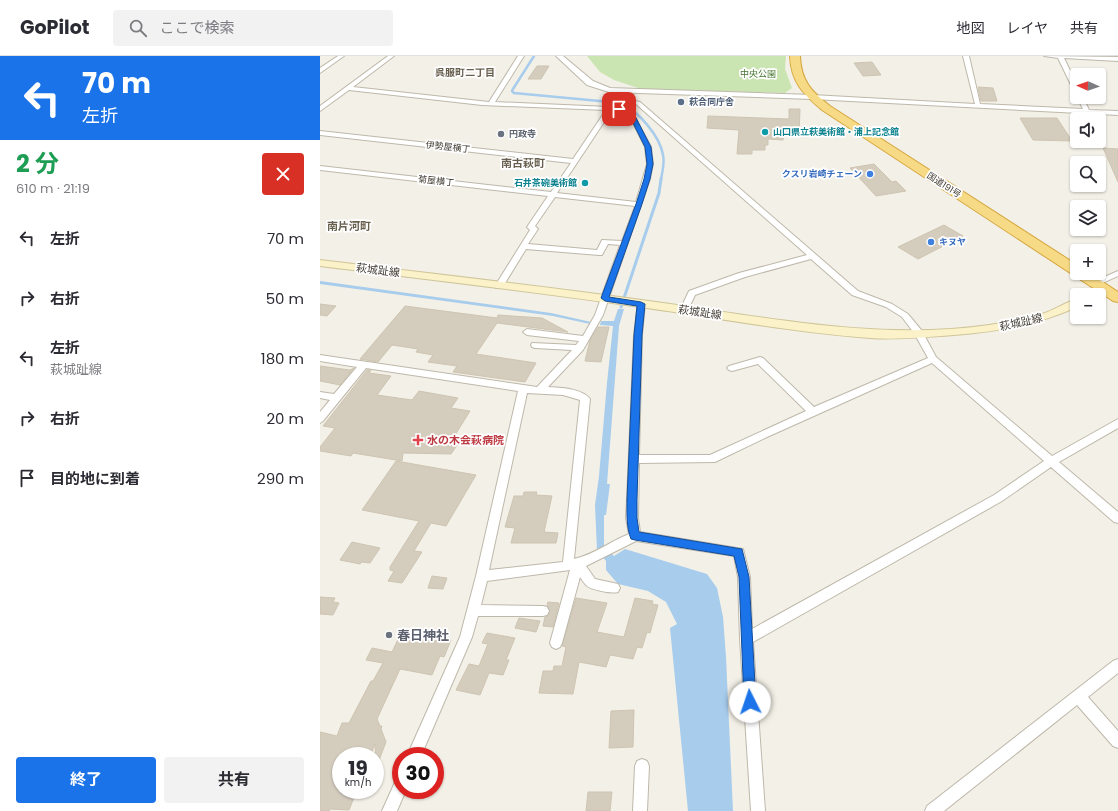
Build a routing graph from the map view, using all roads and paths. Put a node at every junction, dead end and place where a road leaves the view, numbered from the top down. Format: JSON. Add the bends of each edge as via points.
{"nodes":[{"id":1,"x":341,"y":56,"type":"edge"},
{"id":2,"x":391,"y":56,"type":"edge"},
{"id":3,"x":521,"y":56,"type":"edge"},
{"id":4,"x":559,"y":56,"type":"edge"},
{"id":5,"x":795,"y":56,"type":"edge"},
{"id":6,"x":805,"y":56,"type":"edge"},
{"id":7,"x":966,"y":56,"type":"edge"},
{"id":8,"x":1047,"y":56,"type":"edge"},
{"id":9,"x":1060,"y":56,"type":"edge"},
{"id":10,"x":1118,"y":59,"type":"edge"},
{"id":11,"x":320,"y":71,"type":"edge"},
{"id":12,"x":1070,"y":77,"type":"edge"},
{"id":13,"x":348,"y":88,"type":"junction"},
{"id":14,"x":619,"y":90,"type":"junction"},
{"id":15,"x":812,"y":97,"type":"junction"},
{"id":16,"x":491,"y":103,"type":"junction"},
{"id":17,"x":614,"y":104,"type":"junction"},
{"id":18,"x":1084,"y":104,"type":"edge"},
{"id":19,"x":978,"y":106,"type":"junction"},
{"id":20,"x":320,"y":109,"type":"edge"},
{"id":21,"x":1087,"y":111,"type":"junction"},
{"id":22,"x":1118,"y":113,"type":"edge"},
{"id":23,"x":320,"y":133,"type":"edge"},
{"id":24,"x":575,"y":162,"type":"junction"},
{"id":25,"x":320,"y":168,"type":"edge"},
{"id":26,"x":553,"y":194,"type":"junction"},
{"id":27,"x":639,"y":204,"type":"junction"},
{"id":28,"x":625,"y":243,"type":"junction"},
{"id":29,"x":523,"y":246,"type":"junction"},
{"id":30,"x":812,"y":256,"type":"junction"},
{"id":31,"x":320,"y":263,"type":"edge"},
{"id":32,"x":1070,"y":266,"type":"edge"},
{"id":33,"x":1118,"y":273,"type":"edge"},
{"id":34,"x":1089,"y":280,"type":"edge"},
{"id":35,"x":499,"y":286,"type":"junction"},
{"id":36,"x":1099,"y":288,"type":"edge"},
{"id":37,"x":1106,"y":289,"type":"edge"},
{"id":38,"x":605,"y":298,"type":"junction"},
{"id":39,"x":636,"y":303,"type":"junction"},
{"id":40,"x":1070,"y":306,"type":"edge"},
{"id":41,"x":684,"y":310,"type":"junction"},
{"id":42,"x":527,"y":332,"type":"dead end"},
{"id":43,"x":920,"y":334,"type":"junction"},
{"id":44,"x":588,"y":336,"type":"junction"},
{"id":45,"x":535,"y":345,"type":"dead end"},
{"id":46,"x":580,"y":348,"type":"junction"},
{"id":47,"x":320,"y":358,"type":"edge"},
{"id":48,"x":933,"y":359,"type":"junction"},
{"id":49,"x":364,"y":365,"type":"junction"},
{"id":50,"x":732,"y":368,"type":"dead end"},
{"id":51,"x":523,"y":389,"type":"junction"},
{"id":52,"x":539,"y":390,"type":"junction"},
{"id":53,"x":320,"y":395,"type":"edge"},
{"id":54,"x":336,"y":398,"type":"junction"},
{"id":55,"x":813,"y":412,"type":"junction"},
{"id":56,"x":320,"y":419,"type":"edge"},
{"id":57,"x":1118,"y":422,"type":"edge"},
{"id":58,"x":634,"y":459,"type":"junction"},
{"id":59,"x":1052,"y":461,"type":"junction"},
{"id":60,"x":1118,"y":519,"type":"edge"},
{"id":61,"x":635,"y":536,"type":"junction"},
{"id":62,"x":576,"y":564,"type":"junction"},
{"id":63,"x":482,"y":576,"type":"junction"},
{"id":64,"x":614,"y":588,"type":"dead end"},
{"id":65,"x":473,"y":610,"type":"junction"},
{"id":66,"x":543,"y":612,"type":"dead end"},
{"id":67,"x":746,"y":640,"type":"junction"},
{"id":68,"x":556,"y":643,"type":"dead end"},
{"id":69,"x":1118,"y":665,"type":"edge"},
{"id":70,"x":1078,"y":696,"type":"junction"},
{"id":71,"x":1118,"y":741,"type":"edge"},
{"id":72,"x":418,"y":747,"type":"edge"},
{"id":73,"x":642,"y":766,"type":"dead end"},
{"id":74,"x":395,"y":799,"type":"edge"},
{"id":75,"x":389,"y":811,"type":"edge"},
{"id":76,"x":640,"y":811,"type":"edge"},
{"id":77,"x":758,"y":811,"type":"edge"},
{"id":78,"x":932,"y":811,"type":"edge"}],
"edges":[{"from":1,"to":11,"type":"street"},
{"from":2,"to":13,"type":"street"},
{"from":3,"to":16,"type":"street"},
{"from":4,"to":14,"type":"street","via":[[595,86]]},
{"from":5,"to":15,"type":"highway","name":"国道191号","via":[[796,74]]},
{"from":6,"to":15,"type":"highway","via":[[804,75]]},
{"from":7,"to":19,"type":"street"},
{"from":8,"to":9,"type":"street"},
{"from":9,"to":10,"type":"street"},
{"from":9,"to":12,"type":"street"},
{"from":13,"to":16,"type":"street"},
{"from":13,"to":20,"type":"street"},
{"from":14,"to":15,"type":"street"},
{"from":14,"to":17,"type":"street"},
{"from":15,"to":19,"type":"street"},
{"from":15,"to":32,"type":"highway","name":"国道191号"},
{"from":16,"to":17,"type":"street"},
{"from":17,"to":24,"type":"street"},
{"from":17,"to":27,"type":"street","via":[[632,116],[648,147],[650,164]]},
{"from":17,"to":30,"type":"street","via":[[638,103]]},
{"from":18,"to":21,"type":"street"},
{"from":19,"to":21,"type":"street"},
{"from":21,"to":22,"type":"street"},
{"from":23,"to":24,"type":"street","name":"伊勢屋横丁"},
{"from":24,"to":26,"type":"street"},
{"from":25,"to":26,"type":"street","name":"菊屋横丁"},
{"from":26,"to":27,"type":"street","name":"菊屋横丁"},
{"from":26,"to":29,"type":"street","via":[[531,227],[534,229]]},
{"from":27,"to":28,"type":"street"},
{"from":28,"to":29,"type":"street","via":[[605,242],[599,253]]},
{"from":28,"to":38,"type":"street"},
{"from":29,"to":35,"type":"street"},
{"from":30,"to":41,"type":"street","via":[[742,275],[692,293]]},
{"from":30,"to":43,"type":"street","via":[[855,293],[898,310]]},
{"from":31,"to":35,"type":"main road","name":"萩城趾線"},
{"from":33,"to":37,"type":"street"},
{"from":34,"to":36,"type":"highway"},
{"from":35,"to":38,"type":"main road","name":"萩城趾線"},
{"from":38,"to":39,"type":"main road","name":"萩城趾線"},
{"from":38,"to":44,"type":"street"},
{"from":39,"to":41,"type":"main road","name":"萩城趾線"},
{"from":39,"to":58,"type":"street","via":[[638,335]]},
{"from":40,"to":43,"type":"main road","name":"萩城趾線","via":[[1021,323],[987,329]]},
{"from":41,"to":43,"type":"main road","name":"萩城趾線","via":[[864,333]]},
{"from":42,"to":44,"type":"street"},
{"from":43,"to":48,"type":"street"},
{"from":44,"to":46,"type":"street"},
{"from":45,"to":46,"type":"street"},
{"from":46,"to":52,"type":"street"},
{"from":47,"to":49,"type":"street"},
{"from":48,"to":55,"type":"street"},
{"from":48,"to":59,"type":"street"},
{"from":49,"to":51,"type":"street"},
{"from":49,"to":54,"type":"street"},
{"from":50,"to":55,"type":"street","via":[[760,360]]},
{"from":51,"to":52,"type":"street"},
{"from":51,"to":63,"type":"street"},
{"from":52,"to":62,"type":"street","via":[[566,392],[585,399]]},
{"from":53,"to":54,"type":"street"},
{"from":54,"to":56,"type":"street"},
{"from":55,"to":58,"type":"street","via":[[711,459]]},
{"from":57,"to":59,"type":"street"},
{"from":58,"to":61,"type":"street","via":[[632,518]]},
{"from":59,"to":60,"type":"street"},
{"from":59,"to":67,"type":"street","via":[[998,498]]},
{"from":61,"to":62,"type":"street"},
{"from":61,"to":67,"type":"street","via":[[738,552],[744,577]]},
{"from":62,"to":63,"type":"street"},
{"from":62,"to":64,"type":"street","via":[[591,583]]},
{"from":62,"to":68,"type":"street"},
{"from":63,"to":65,"type":"street"},
{"from":65,"to":66,"type":"street"},
{"from":65,"to":72,"type":"street","via":[[466,637]]},
{"from":67,"to":77,"type":"street"},
{"from":69,"to":70,"type":"street"},
{"from":70,"to":71,"type":"street"},
{"from":70,"to":78,"type":"street"},
{"from":73,"to":76,"type":"street"},
{"from":74,"to":75,"type":"street"}]}
